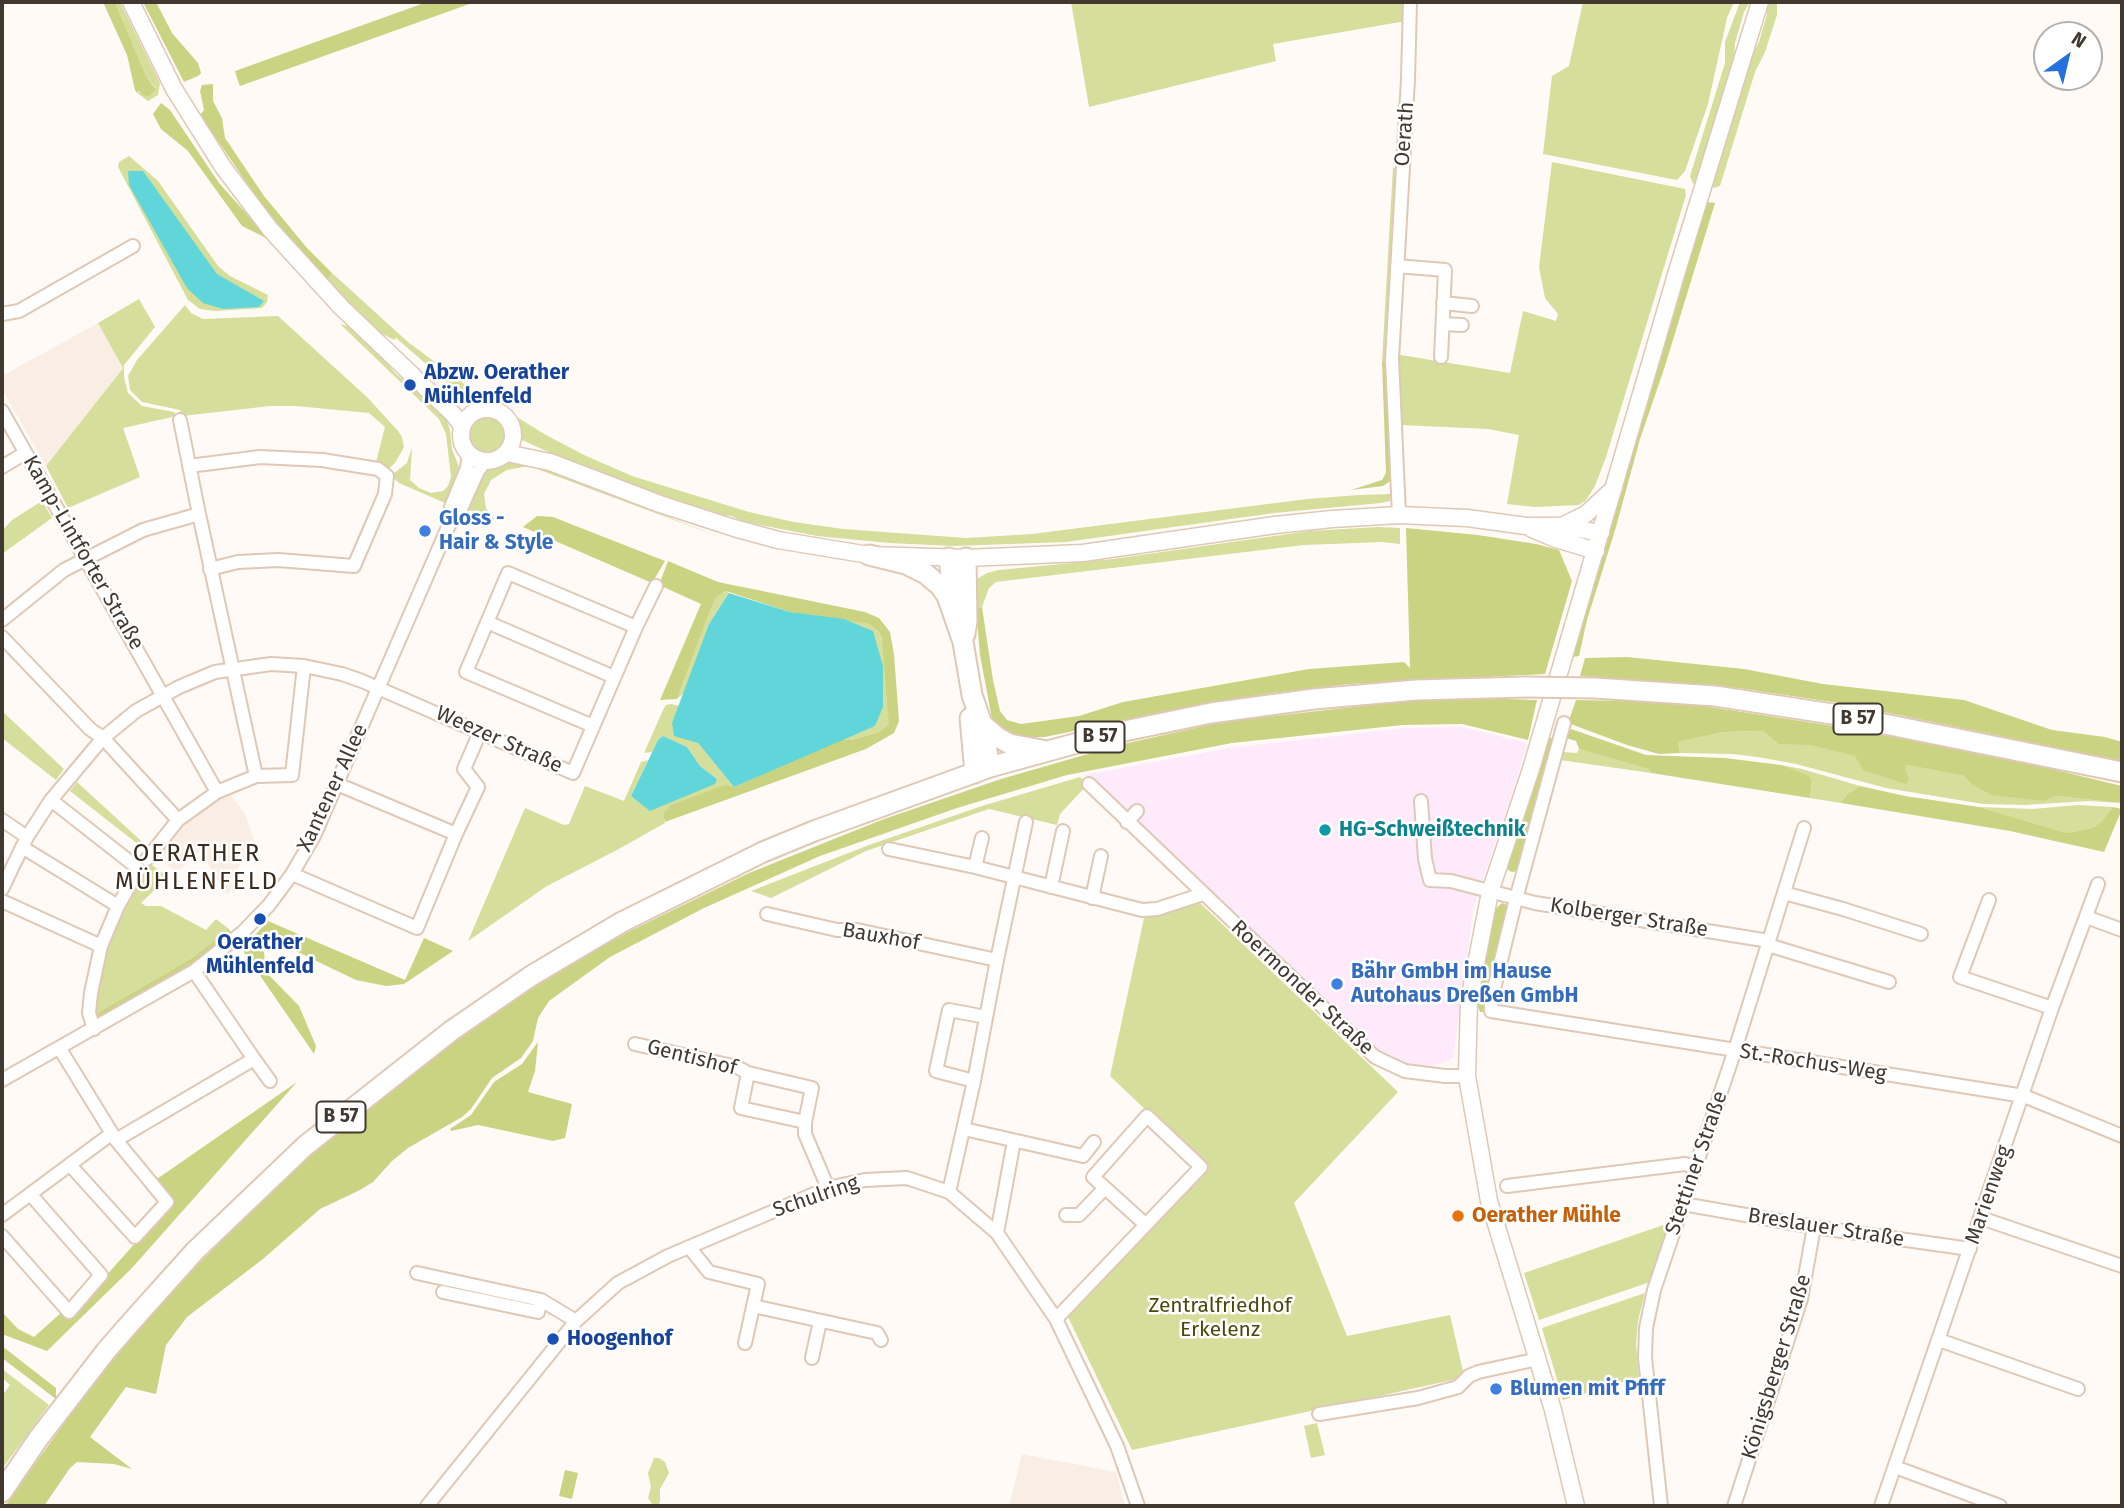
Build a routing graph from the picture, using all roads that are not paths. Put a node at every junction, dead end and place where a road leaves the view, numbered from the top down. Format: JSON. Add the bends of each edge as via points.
{"nodes":[{"id":1,"x":131,"y":2,"type":"edge"},
{"id":2,"x":1410,"y":2,"type":"edge"},
{"id":3,"x":1760,"y":2,"type":"edge"},
{"id":4,"x":133,"y":246,"type":"dead end"},
{"id":5,"x":1397,"y":266,"type":"junction"},
{"id":6,"x":1443,"y":303,"type":"junction"},
{"id":7,"x":1472,"y":306,"type":"dead end"},
{"id":8,"x":2,"y":314,"type":"edge"},
{"id":9,"x":1443,"y":324,"type":"junction"},
{"id":10,"x":1462,"y":325,"type":"dead end"},
{"id":11,"x":388,"y":350,"type":"junction"},
{"id":12,"x":1441,"y":357,"type":"dead end"},
{"id":13,"x":2,"y":411,"type":"edge"},
{"id":14,"x":474,"y":412,"type":"junction"},
{"id":15,"x":180,"y":420,"type":"dead end"},
{"id":16,"x":462,"y":426,"type":"junction"},
{"id":17,"x":510,"y":446,"type":"junction"},
{"id":18,"x":25,"y":453,"type":"junction"},
{"id":19,"x":469,"y":454,"type":"junction"},
{"id":20,"x":485,"y":461,"type":"junction"},
{"id":21,"x":189,"y":466,"type":"junction"},
{"id":22,"x":2,"y":467,"type":"edge"},
{"id":23,"x":1615,"y":486,"type":"junction"},
{"id":24,"x":200,"y":514,"type":"junction"},
{"id":25,"x":1399,"y":515,"type":"junction"},
{"id":26,"x":450,"y":525,"type":"junction"},
{"id":27,"x":1527,"y":526,"type":"junction"},
{"id":28,"x":1562,"y":526,"type":"junction"},
{"id":29,"x":1601,"y":533,"type":"junction"},
{"id":30,"x":1596,"y":551,"type":"junction"},
{"id":31,"x":869,"y":555,"type":"junction"},
{"id":32,"x":958,"y":558,"type":"junction"},
{"id":33,"x":86,"y":559,"type":"junction"},
{"id":34,"x":210,"y":569,"type":"junction"},
{"id":35,"x":656,"y":586,"type":"dead end"},
{"id":36,"x":955,"y":615,"type":"junction"},
{"id":37,"x":2,"y":620,"type":"edge"},
{"id":38,"x":487,"y":622,"type":"junction"},
{"id":39,"x":636,"y":627,"type":"junction"},
{"id":40,"x":2,"y":637,"type":"edge"},
{"id":41,"x":963,"y":642,"type":"junction"},
{"id":42,"x":304,"y":666,"type":"junction"},
{"id":43,"x":234,"y":668,"type":"junction"},
{"id":44,"x":614,"y":677,"type":"junction"},
{"id":45,"x":378,"y":688,"type":"junction"},
{"id":46,"x":972,"y":695,"type":"junction"},
{"id":47,"x":162,"y":696,"type":"junction"},
{"id":48,"x":1564,"y":723,"type":"dead end"},
{"id":49,"x":982,"y":724,"type":"junction"},
{"id":50,"x":593,"y":726,"type":"junction"},
{"id":51,"x":480,"y":732,"type":"junction"},
{"id":52,"x":103,"y":738,"type":"junction"},
{"id":53,"x":1050,"y":751,"type":"junction"},
{"id":54,"x":983,"y":770,"type":"junction"},
{"id":55,"x":2120,"y":772,"type":"edge"},
{"id":56,"x":256,"y":776,"type":"junction"},
{"id":57,"x":1089,"y":784,"type":"dead end"},
{"id":58,"x":337,"y":785,"type":"junction"},
{"id":59,"x":217,"y":792,"type":"junction"},
{"id":60,"x":51,"y":800,"type":"junction"},
{"id":61,"x":1420,"y":801,"type":"dead end"},
{"id":62,"x":1137,"y":811,"type":"dead end"},
{"id":63,"x":2,"y":820,"type":"edge"},
{"id":64,"x":178,"y":820,"type":"junction"},
{"id":65,"x":1026,"y":822,"type":"dead end"},
{"id":66,"x":1127,"y":822,"type":"junction"},
{"id":67,"x":1804,"y":828,"type":"dead end"},
{"id":68,"x":1063,"y":831,"type":"dead end"},
{"id":69,"x":456,"y":834,"type":"junction"},
{"id":70,"x":982,"y":838,"type":"dead end"},
{"id":71,"x":24,"y":842,"type":"junction"},
{"id":72,"x":889,"y":849,"type":"dead end"},
{"id":73,"x":1101,"y":856,"type":"dead end"},
{"id":74,"x":147,"y":859,"type":"dead end"},
{"id":75,"x":975,"y":867,"type":"junction"},
{"id":76,"x":292,"y":874,"type":"junction"},
{"id":77,"x":1013,"y":878,"type":"junction"},
{"id":78,"x":2098,"y":884,"type":"dead end"},
{"id":79,"x":1052,"y":887,"type":"junction"},
{"id":80,"x":2,"y":889,"type":"edge"},
{"id":81,"x":1490,"y":892,"type":"junction"},
{"id":82,"x":1784,"y":893,"type":"junction"},
{"id":83,"x":1203,"y":894,"type":"junction"},
{"id":84,"x":1092,"y":898,"type":"junction"},
{"id":85,"x":1516,"y":899,"type":"junction"},
{"id":86,"x":1989,"y":900,"type":"dead end"},
{"id":87,"x":2,"y":901,"type":"edge"},
{"id":88,"x":118,"y":906,"type":"junction"},
{"id":89,"x":767,"y":914,"type":"dead end"},
{"id":90,"x":2086,"y":917,"type":"junction"},
{"id":91,"x":2122,"y":930,"type":"edge"},
{"id":92,"x":1921,"y":934,"type":"dead end"},
{"id":93,"x":1768,"y":943,"type":"junction"},
{"id":94,"x":101,"y":946,"type":"junction"},
{"id":95,"x":997,"y":960,"type":"junction"},
{"id":96,"x":194,"y":971,"type":"junction"},
{"id":97,"x":1889,"y":982,"type":"dead end"},
{"id":98,"x":2052,"y":1008,"type":"junction"},
{"id":99,"x":986,"y":1017,"type":"junction"},
{"id":100,"x":94,"y":1029,"type":"junction"},
{"id":101,"x":635,"y":1044,"type":"dead end"},
{"id":102,"x":60,"y":1049,"type":"junction"},
{"id":103,"x":1735,"y":1050,"type":"junction"},
{"id":104,"x":254,"y":1059,"type":"junction"},
{"id":105,"x":748,"y":1073,"type":"junction"},
{"id":106,"x":1467,"y":1076,"type":"junction"},
{"id":107,"x":2,"y":1080,"type":"edge"},
{"id":108,"x":270,"y":1081,"type":"dead end"},
{"id":109,"x":974,"y":1081,"type":"junction"},
{"id":110,"x":2024,"y":1096,"type":"junction"},
{"id":111,"x":805,"y":1122,"type":"junction"},
{"id":112,"x":964,"y":1129,"type":"junction"},
{"id":113,"x":2122,"y":1136,"type":"edge"},
{"id":114,"x":113,"y":1137,"type":"junction"},
{"id":115,"x":1014,"y":1141,"type":"junction"},
{"id":116,"x":1094,"y":1142,"type":"dead end"},
{"id":117,"x":70,"y":1165,"type":"junction"},
{"id":118,"x":1696,"y":1167,"type":"junction"},
{"id":119,"x":1507,"y":1186,"type":"dead end"},
{"id":120,"x":828,"y":1188,"type":"junction"},
{"id":121,"x":1105,"y":1188,"type":"junction"},
{"id":122,"x":949,"y":1192,"type":"junction"},
{"id":123,"x":31,"y":1195,"type":"junction"},
{"id":124,"x":1683,"y":1204,"type":"junction"},
{"id":125,"x":2,"y":1215,"type":"edge"},
{"id":126,"x":1066,"y":1215,"type":"dead end"},
{"id":127,"x":1981,"y":1218,"type":"junction"},
{"id":128,"x":1145,"y":1224,"type":"junction"},
{"id":129,"x":1814,"y":1227,"type":"junction"},
{"id":130,"x":997,"y":1233,"type":"junction"},
{"id":131,"x":2,"y":1236,"type":"edge"},
{"id":132,"x":689,"y":1247,"type":"junction"},
{"id":133,"x":1970,"y":1249,"type":"junction"},
{"id":134,"x":2122,"y":1266,"type":"edge"},
{"id":135,"x":417,"y":1273,"type":"dead end"},
{"id":136,"x":443,"y":1292,"type":"dead end"},
{"id":137,"x":541,"y":1300,"type":"junction"},
{"id":138,"x":753,"y":1306,"type":"junction"},
{"id":139,"x":1056,"y":1319,"type":"junction"},
{"id":140,"x":576,"y":1321,"type":"junction"},
{"id":141,"x":820,"y":1321,"type":"junction"},
{"id":142,"x":881,"y":1340,"type":"dead end"},
{"id":143,"x":1939,"y":1340,"type":"junction"},
{"id":144,"x":744,"y":1343,"type":"dead end"},
{"id":145,"x":812,"y":1358,"type":"dead end"},
{"id":146,"x":1538,"y":1359,"type":"junction"},
{"id":147,"x":2078,"y":1389,"type":"dead end"},
{"id":148,"x":1319,"y":1413,"type":"dead end"},
{"id":149,"x":1895,"y":1467,"type":"junction"},
{"id":150,"x":2,"y":1492,"type":"edge"},
{"id":151,"x":427,"y":1506,"type":"edge"},
{"id":152,"x":1138,"y":1506,"type":"edge"},
{"id":153,"x":1576,"y":1506,"type":"edge"},
{"id":154,"x":1661,"y":1506,"type":"edge"},
{"id":155,"x":1734,"y":1506,"type":"edge"},
{"id":156,"x":1881,"y":1506,"type":"edge"},
{"id":157,"x":2000,"y":1506,"type":"edge"}],
"edges":[{"from":1,"to":11,"type":"main road","via":[[170,81],[223,167],[313,277]]},
{"from":2,"to":5,"type":"street","name":"Oerath"},
{"from":3,"to":23,"type":"main road"},
{"from":4,"to":8,"type":"street","via":[[19,311]]},
{"from":5,"to":6,"type":"street","via":[[1445,270]]},
{"from":5,"to":25,"type":"street","name":"Oerath","via":[[1392,359]]},
{"from":6,"to":7,"type":"street"},
{"from":6,"to":9,"type":"street"},
{"from":9,"to":10,"type":"street"},
{"from":9,"to":12,"type":"street"},
{"from":11,"to":14,"type":"main road"},
{"from":11,"to":16,"type":"main road"},
{"from":13,"to":18,"type":"street","name":"Kamp-Lintforter Straße"},
{"from":14,"to":16,"type":"main road"},
{"from":14,"to":17,"type":"main road","via":[[498,411],[510,423]]},
{"from":15,"to":21,"type":"street"},
{"from":16,"to":19,"type":"main road","via":[[462,441]]},
{"from":17,"to":20,"type":"main road","via":[[493,461]]},
{"from":17,"to":31,"type":"main road","via":[[734,528]]},
{"from":18,"to":22,"type":"street"},
{"from":18,"to":33,"type":"street","name":"Kamp-Lintforter Straße"},
{"from":19,"to":20,"type":"main road"},
{"from":19,"to":26,"type":"street","name":"Xantener Allee","via":[[451,507]]},
{"from":20,"to":26,"type":"street","name":"Xantener Allee"},
{"from":21,"to":24,"type":"street"},
{"from":21,"to":34,"type":"street","via":[[260,457],[322,460],[378,469],[387,476],[385,494],[354,566],[278,560]]},
{"from":23,"to":28,"type":"main road","via":[[1586,514]]},
{"from":23,"to":29,"type":"main road"},
{"from":24,"to":33,"type":"street","via":[[144,530]]},
{"from":24,"to":34,"type":"street"},
{"from":25,"to":27,"type":"main road"},
{"from":25,"to":32,"type":"main road","via":[[1275,525],[1083,553]]},
{"from":26,"to":45,"type":"street","name":"Xantener Allee"},
{"from":27,"to":28,"type":"main road"},
{"from":27,"to":30,"type":"main road"},
{"from":28,"to":29,"type":"main road"},
{"from":29,"to":30,"type":"main road"},
{"from":30,"to":81,"type":"main road"},
{"from":31,"to":32,"type":"main road"},
{"from":31,"to":36,"type":"main road","via":[[906,564],[932,578]]},
{"from":32,"to":36,"type":"main road"},
{"from":32,"to":41,"type":"main road","via":[[967,621]]},
{"from":33,"to":37,"type":"street","via":[[64,570]]},
{"from":33,"to":47,"type":"street","name":"Kamp-Lintforter Straße"},
{"from":34,"to":43,"type":"street"},
{"from":35,"to":39,"type":"street","name":"Weezer Straße"},
{"from":36,"to":41,"type":"main road"},
{"from":38,"to":39,"type":"street","via":[[508,573]]},
{"from":38,"to":44,"type":"street"},
{"from":38,"to":50,"type":"street","via":[[466,672]]},
{"from":39,"to":44,"type":"street","name":"Weezer Straße"},
{"from":40,"to":52,"type":"street"},
{"from":41,"to":46,"type":"main road"},
{"from":42,"to":43,"type":"street","name":"Weezer Straße"},
{"from":42,"to":45,"type":"street","name":"Weezer Straße"},
{"from":42,"to":56,"type":"street","via":[[292,775]]},
{"from":43,"to":47,"type":"street","name":"Weezer Straße","via":[[196,679]]},
{"from":43,"to":56,"type":"street"},
{"from":44,"to":50,"type":"street","name":"Weezer Straße"},
{"from":45,"to":51,"type":"street","name":"Weezer Straße"},
{"from":45,"to":58,"type":"street","name":"Xantener Allee"},
{"from":46,"to":49,"type":"main road"},
{"from":46,"to":54,"type":"main road","via":[[970,725]]},
{"from":47,"to":52,"type":"street","name":"Weezer Straße"},
{"from":47,"to":59,"type":"street","name":"Kamp-Lintforter Straße"},
{"from":48,"to":85,"type":"street"},
{"from":49,"to":53,"type":"main road","number":"B 57","via":[[1010,744]]},
{"from":49,"to":54,"type":"main road"},
{"from":50,"to":51,"type":"street","name":"Weezer Straße","via":[[573,773]]},
{"from":51,"to":69,"type":"street","via":[[464,769],[478,787]]},
{"from":52,"to":60,"type":"street","name":"Weezer Straße"},
{"from":52,"to":64,"type":"street"},
{"from":53,"to":54,"type":"main road","number":"B 57"},
{"from":53,"to":55,"type":"main road","number":"B 57","bridge":true,"via":[[1211,713],[1314,699],[1416,690],[1595,688],[1715,696],[1845,716]]},
{"from":54,"to":150,"type":"main road","number":"B 57","via":[[763,852],[622,922],[451,1031],[305,1146],[195,1251],[106,1351]]},
{"from":56,"to":59,"type":"street"},
{"from":57,"to":66,"type":"street","name":"Roermonder Straße"},
{"from":58,"to":69,"type":"street"},
{"from":58,"to":76,"type":"street","name":"Xantener Allee"},
{"from":59,"to":64,"type":"street"},
{"from":60,"to":71,"type":"street","name":"Weezer Straße"},
{"from":60,"to":88,"type":"street","via":[[139,869]]},
{"from":61,"to":81,"type":"street","name":"Kolberger Straße","via":[[1430,880]]},
{"from":62,"to":66,"type":"street"},
{"from":63,"to":71,"type":"street"},
{"from":64,"to":74,"type":"street"},
{"from":65,"to":77,"type":"street"},
{"from":66,"to":83,"type":"street","name":"Roermonder Straße"},
{"from":67,"to":82,"type":"street","name":"Stettiner Straße"},
{"from":68,"to":79,"type":"street"},
{"from":69,"to":76,"type":"street","via":[[417,928]]},
{"from":70,"to":75,"type":"street"},
{"from":71,"to":80,"type":"street","name":"Weezer Straße"},
{"from":71,"to":88,"type":"street"},
{"from":72,"to":75,"type":"street"},
{"from":73,"to":84,"type":"street"},
{"from":75,"to":77,"type":"street"},
{"from":76,"to":96,"type":"street","name":"Xantener Allee","via":[[243,932]]},
{"from":77,"to":79,"type":"street"},
{"from":77,"to":95,"type":"street"},
{"from":78,"to":90,"type":"street","name":"Marienweg"},
{"from":79,"to":84,"type":"street"},
{"from":81,"to":85,"type":"street","name":"Kolberger Straße"},
{"from":81,"to":106,"type":"main road","via":[[1469,1000]]},
{"from":82,"to":92,"type":"street"},
{"from":82,"to":93,"type":"street","name":"Stettiner Straße"},
{"from":83,"to":84,"type":"street","via":[[1142,910]]},
{"from":83,"to":106,"type":"street","name":"Roermonder Straße","via":[[1375,1057],[1405,1071]]},
{"from":85,"to":93,"type":"street","name":"Kolberger Straße"},
{"from":85,"to":103,"type":"street","name":"St.-Rochus-Weg","via":[[1491,1011]]},
{"from":86,"to":98,"type":"street","via":[[1960,978]]},
{"from":87,"to":94,"type":"street"},
{"from":88,"to":94,"type":"street"},
{"from":89,"to":95,"type":"street","name":"Bauxhof"},
{"from":90,"to":91,"type":"street"},
{"from":90,"to":98,"type":"street","name":"Marienweg"},
{"from":93,"to":97,"type":"street","name":"Kolberger Straße"},
{"from":93,"to":103,"type":"street","name":"Stettiner Straße"},
{"from":94,"to":100,"type":"street","via":[[89,1013]]},
{"from":95,"to":99,"type":"street"},
{"from":96,"to":100,"type":"street","name":"Xantener Allee"},
{"from":96,"to":104,"type":"street"},
{"from":98,"to":110,"type":"street","name":"Marienweg"},
{"from":99,"to":109,"type":"street"},
{"from":99,"to":109,"type":"street","via":[[949,1010],[936,1071]]},
{"from":100,"to":102,"type":"street","name":"Xantener Allee"},
{"from":101,"to":105,"type":"street","name":"Gentishof"},
{"from":102,"to":107,"type":"street","name":"Xantener Allee"},
{"from":102,"to":114,"type":"street"},
{"from":103,"to":110,"type":"street","name":"St.-Rochus-Weg"},
{"from":103,"to":118,"type":"street","name":"Stettiner Straße"},
{"from":104,"to":108,"type":"street"},
{"from":104,"to":114,"type":"street"},
{"from":105,"to":111,"type":"street","name":"Gentishof","via":[[812,1088]]},
{"from":105,"to":111,"type":"street","name":"Gentishof","via":[[741,1108]]},
{"from":106,"to":146,"type":"main road","via":[[1489,1200]]},
{"from":109,"to":112,"type":"street"},
{"from":110,"to":113,"type":"street","name":"St.-Rochus-Weg"},
{"from":110,"to":127,"type":"street","name":"Marienweg"},
{"from":111,"to":120,"type":"street","name":"Gentishof","via":[[808,1144]]},
{"from":112,"to":115,"type":"street"},
{"from":112,"to":122,"type":"street"},
{"from":114,"to":117,"type":"street"},
{"from":114,"to":117,"type":"street","via":[[167,1202],[135,1237]]},
{"from":115,"to":116,"type":"street","via":[[1083,1156]]},
{"from":115,"to":130,"type":"street"},
{"from":117,"to":123,"type":"street"},
{"from":118,"to":119,"type":"street","via":[[1685,1164]]},
{"from":118,"to":124,"type":"street","name":"Stettiner Straße"},
{"from":120,"to":122,"type":"street","name":"Schulring","via":[[906,1178]]},
{"from":120,"to":132,"type":"street","name":"Schulring"},
{"from":121,"to":126,"type":"street","via":[[1079,1215]]},
{"from":121,"to":128,"type":"street"},
{"from":121,"to":128,"type":"street","via":[[1093,1177],[1147,1116],[1201,1167]]},
{"from":122,"to":130,"type":"street","name":"Schulring"},
{"from":123,"to":125,"type":"street"},
{"from":123,"to":131,"type":"street","via":[[101,1276],[69,1312]]},
{"from":124,"to":129,"type":"street","name":"Breslauer Straße"},
{"from":124,"to":154,"type":"street","name":"Stettiner Straße","via":[[1646,1328],[1645,1358]]},
{"from":127,"to":133,"type":"street","name":"Marienweg"},
{"from":127,"to":134,"type":"street"},
{"from":128,"to":139,"type":"street"},
{"from":129,"to":133,"type":"street","name":"Breslauer Straße"},
{"from":129,"to":155,"type":"street","name":"Königsberger Straße","via":[[1801,1299]]},
{"from":130,"to":139,"type":"street","name":"Schulring"},
{"from":132,"to":138,"type":"street","via":[[709,1272],[758,1284]]},
{"from":132,"to":140,"type":"street","name":"Schulring","via":[[618,1283]]},
{"from":133,"to":143,"type":"street","name":"Marienweg"},
{"from":135,"to":137,"type":"street"},
{"from":136,"to":137,"type":"street","via":[[538,1312]]},
{"from":137,"to":140,"type":"street"},
{"from":138,"to":141,"type":"street"},
{"from":138,"to":144,"type":"street"},
{"from":139,"to":152,"type":"street","name":"Schulring","via":[[1117,1446]]},
{"from":140,"to":151,"type":"street","name":"Schulring"},
{"from":141,"to":142,"type":"street","via":[[877,1333]]},
{"from":141,"to":145,"type":"street"},
{"from":143,"to":147,"type":"street"},
{"from":143,"to":149,"type":"street","name":"Marienweg"},
{"from":146,"to":148,"type":"street","via":[[1478,1372],[1458,1387],[1418,1398]]},
{"from":146,"to":153,"type":"main road"},
{"from":149,"to":156,"type":"street","name":"Marienweg"},
{"from":149,"to":157,"type":"street"}]}
